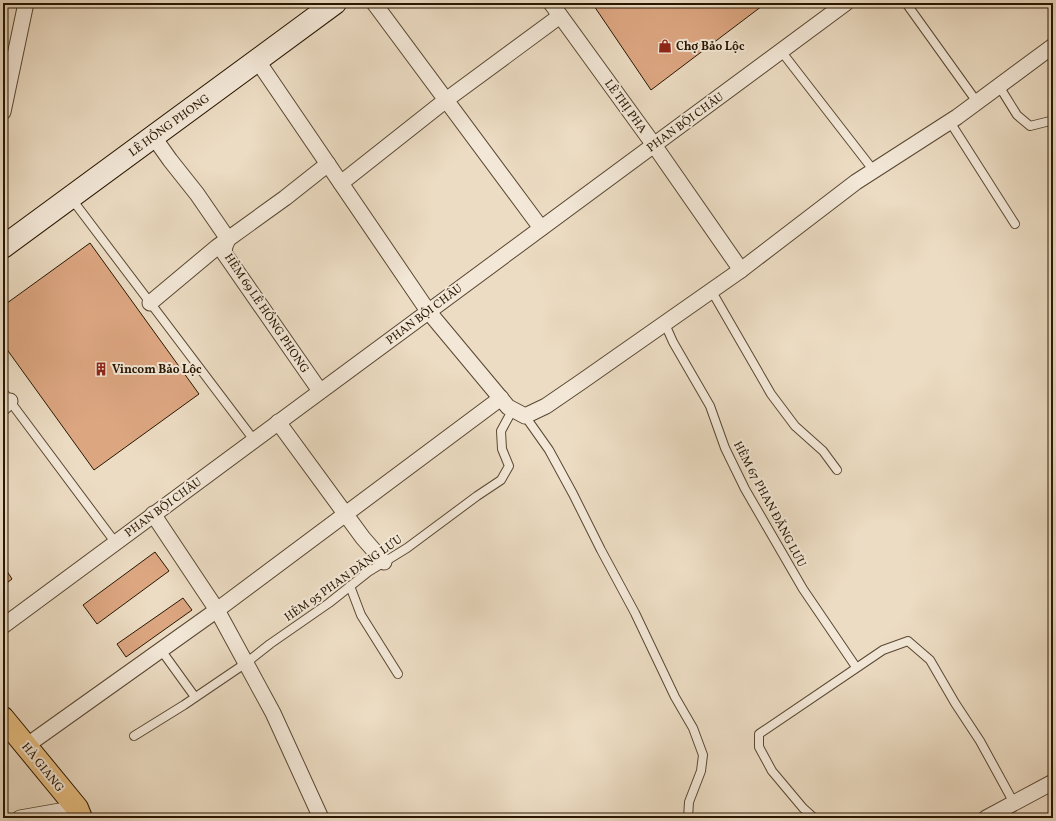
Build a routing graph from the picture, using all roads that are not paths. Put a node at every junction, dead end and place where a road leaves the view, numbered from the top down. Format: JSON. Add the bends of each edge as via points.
{"nodes":[{"id":1,"x":26,"y":3,"type":"edge"},
{"id":2,"x":335,"y":3,"type":"edge"},
{"id":3,"x":374,"y":3,"type":"edge"},
{"id":4,"x":551,"y":3,"type":"edge"},
{"id":5,"x":846,"y":3,"type":"edge"},
{"id":6,"x":906,"y":3,"type":"edge"},
{"id":7,"x":560,"y":16,"type":"junction"},
{"id":8,"x":1053,"y":46,"type":"edge"},
{"id":9,"x":781,"y":51,"type":"junction"},
{"id":10,"x":257,"y":60,"type":"junction"},
{"id":11,"x":999,"y":86,"type":"junction"},
{"id":12,"x":446,"y":100,"type":"junction"},
{"id":13,"x":977,"y":102,"type":"junction"},
{"id":14,"x":3,"y":112,"type":"edge"},
{"id":15,"x":1050,"y":121,"type":"dead end"},
{"id":16,"x":950,"y":122,"type":"junction"},
{"id":17,"x":154,"y":136,"type":"junction"},
{"id":18,"x":654,"y":144,"type":"junction"},
{"id":19,"x":328,"y":164,"type":"junction"},
{"id":20,"x":874,"y":171,"type":"junction"},
{"id":21,"x":341,"y":183,"type":"junction"},
{"id":22,"x":71,"y":197,"type":"junction"},
{"id":23,"x":1015,"y":224,"type":"dead end"},
{"id":24,"x":541,"y":228,"type":"junction"},
{"id":25,"x":228,"y":239,"type":"junction"},
{"id":26,"x":3,"y":246,"type":"edge"},
{"id":27,"x":741,"y":270,"type":"junction"},
{"id":28,"x":711,"y":290,"type":"junction"},
{"id":29,"x":150,"y":303,"type":"junction"},
{"id":30,"x":428,"y":311,"type":"junction"},
{"id":31,"x":664,"y":324,"type":"junction"},
{"id":32,"x":320,"y":391,"type":"junction"},
{"id":33,"x":501,"y":398,"type":"junction"},
{"id":34,"x":5,"y":400,"type":"edge"},
{"id":35,"x":519,"y":413,"type":"junction"},
{"id":36,"x":278,"y":422,"type":"junction"},
{"id":37,"x":254,"y":440,"type":"junction"},
{"id":38,"x":837,"y":470,"type":"dead end"},
{"id":39,"x":153,"y":514,"type":"junction"},
{"id":40,"x":346,"y":514,"type":"junction"},
{"id":41,"x":115,"y":542,"type":"junction"},
{"id":42,"x":384,"y":562,"type":"junction"},
{"id":43,"x":350,"y":586,"type":"junction"},
{"id":44,"x":217,"y":610,"type":"junction"},
{"id":45,"x":3,"y":626,"type":"edge"},
{"id":46,"x":161,"y":650,"type":"junction"},
{"id":47,"x":246,"y":663,"type":"junction"},
{"id":48,"x":856,"y":667,"type":"junction"},
{"id":49,"x":398,"y":674,"type":"dead end"},
{"id":50,"x":195,"y":697,"type":"junction"},
{"id":51,"x":3,"y":718,"type":"edge"},
{"id":52,"x":134,"y":736,"type":"dead end"},
{"id":53,"x":26,"y":746,"type":"junction"},
{"id":54,"x":1053,"y":782,"type":"edge"},
{"id":55,"x":1014,"y":803,"type":"junction"},
{"id":56,"x":79,"y":813,"type":"edge"},
{"id":57,"x":20,"y":818,"type":"edge"},
{"id":58,"x":321,"y":818,"type":"edge"},
{"id":59,"x":688,"y":818,"type":"edge"},
{"id":60,"x":814,"y":818,"type":"edge"},
{"id":61,"x":986,"y":818,"type":"edge"}],
"edges":[{"from":1,"to":14,"type":"street"},
{"from":2,"to":10,"type":"street","name":"LÊ HỒNG PHONG"},
{"from":3,"to":12,"type":"street"},
{"from":4,"to":7,"type":"street","name":"LÊ THỊ PHA"},
{"from":5,"to":9,"type":"street","name":"PHAN BỘI CHÂU"},
{"from":6,"to":13,"type":"lane"},
{"from":7,"to":12,"type":"street"},
{"from":7,"to":18,"type":"street","name":"LÊ THỊ PHA"},
{"from":8,"to":11,"type":"street"},
{"from":9,"to":18,"type":"street","name":"PHAN BỘI CHÂU"},
{"from":9,"to":20,"type":"lane"},
{"from":10,"to":17,"type":"street","name":"LÊ HỒNG PHONG"},
{"from":10,"to":19,"type":"street"},
{"from":11,"to":13,"type":"street"},
{"from":11,"to":15,"type":"lane","via":[[1017,114],[1030,126]]},
{"from":12,"to":21,"type":"street"},
{"from":12,"to":24,"type":"street"},
{"from":13,"to":16,"type":"street"},
{"from":16,"to":20,"type":"street"},
{"from":16,"to":23,"type":"lane"},
{"from":17,"to":22,"type":"street","name":"LÊ HỒNG PHONG"},
{"from":17,"to":25,"type":"street","name":"HẺM 69 LÊ HỒNG PHONG"},
{"from":18,"to":24,"type":"street","name":"PHAN BỘI CHÂU"},
{"from":18,"to":27,"type":"street","name":"LÊ THỊ PHA"},
{"from":19,"to":21,"type":"street"},
{"from":19,"to":25,"type":"street"},
{"from":20,"to":27,"type":"street"},
{"from":21,"to":30,"type":"street"},
{"from":22,"to":26,"type":"street","name":"LÊ HỒNG PHONG"},
{"from":22,"to":29,"type":"lane"},
{"from":24,"to":30,"type":"street","name":"PHAN BỘI CHÂU"},
{"from":25,"to":29,"type":"street"},
{"from":25,"to":32,"type":"street","name":"HẺM 69 LÊ HỒNG PHONG","via":[[224,253]]},
{"from":27,"to":28,"type":"street"},
{"from":28,"to":31,"type":"street"},
{"from":28,"to":38,"type":"lane","via":[[771,394],[795,426],[823,451]]},
{"from":29,"to":37,"type":"lane"},
{"from":30,"to":32,"type":"street","name":"PHAN BỘI CHÂU"},
{"from":30,"to":33,"type":"street"},
{"from":31,"to":35,"type":"street","via":[[546,406]]},
{"from":31,"to":48,"type":"lane","name":"HẺM 67 PHAN ĐĂNG LƯU","via":[[710,406],[725,448],[745,489],[803,589]]},
{"from":32,"to":36,"type":"street","name":"PHAN BỘI CHÂU"},
{"from":33,"to":35,"type":"street","via":[[508,407]]},
{"from":33,"to":40,"type":"street"},
{"from":34,"to":41,"type":"lane"},
{"from":35,"to":42,"type":"lane","name":"HẺM 95 PHAN ĐĂNG LƯU","via":[[501,431],[502,449],[509,466],[501,480]]},
{"from":35,"to":59,"type":"lane","via":[[549,450],[570,488],[693,728],[703,755]]},
{"from":36,"to":37,"type":"street","name":"PHAN BỘI CHÂU"},
{"from":36,"to":40,"type":"street"},
{"from":37,"to":39,"type":"street","name":"PHAN BỘI CHÂU"},
{"from":39,"to":41,"type":"street","name":"PHAN BỘI CHÂU"},
{"from":39,"to":44,"type":"street"},
{"from":40,"to":42,"type":"street"},
{"from":40,"to":44,"type":"street"},
{"from":41,"to":45,"type":"street","name":"PHAN BỘI CHÂU"},
{"from":42,"to":43,"type":"lane","name":"HẺM 95 PHAN ĐĂNG LƯU"},
{"from":43,"to":47,"type":"lane","name":"HẺM 95 PHAN ĐĂNG LƯU"},
{"from":43,"to":49,"type":"lane","via":[[361,615]]},
{"from":44,"to":46,"type":"street"},
{"from":44,"to":47,"type":"street"},
{"from":46,"to":50,"type":"lane"},
{"from":46,"to":53,"type":"street"},
{"from":47,"to":50,"type":"lane","name":"HẺM 95 PHAN ĐĂNG LƯU"},
{"from":47,"to":58,"type":"street","via":[[273,713]]},
{"from":48,"to":55,"type":"lane","via":[[883,650],[908,641],[930,660],[980,741]]},
{"from":48,"to":60,"type":"lane","via":[[760,734],[760,747],[772,770]]},
{"from":50,"to":52,"type":"lane","name":"HẺM 95 PHAN ĐĂNG LƯU"},
{"from":51,"to":53,"type":"highway","name":"HÀ GIANG"},
{"from":53,"to":56,"type":"highway","name":"HÀ GIANG"},
{"from":54,"to":55,"type":"street"},
{"from":55,"to":61,"type":"street"},
{"from":56,"to":57,"type":"street"}]}
